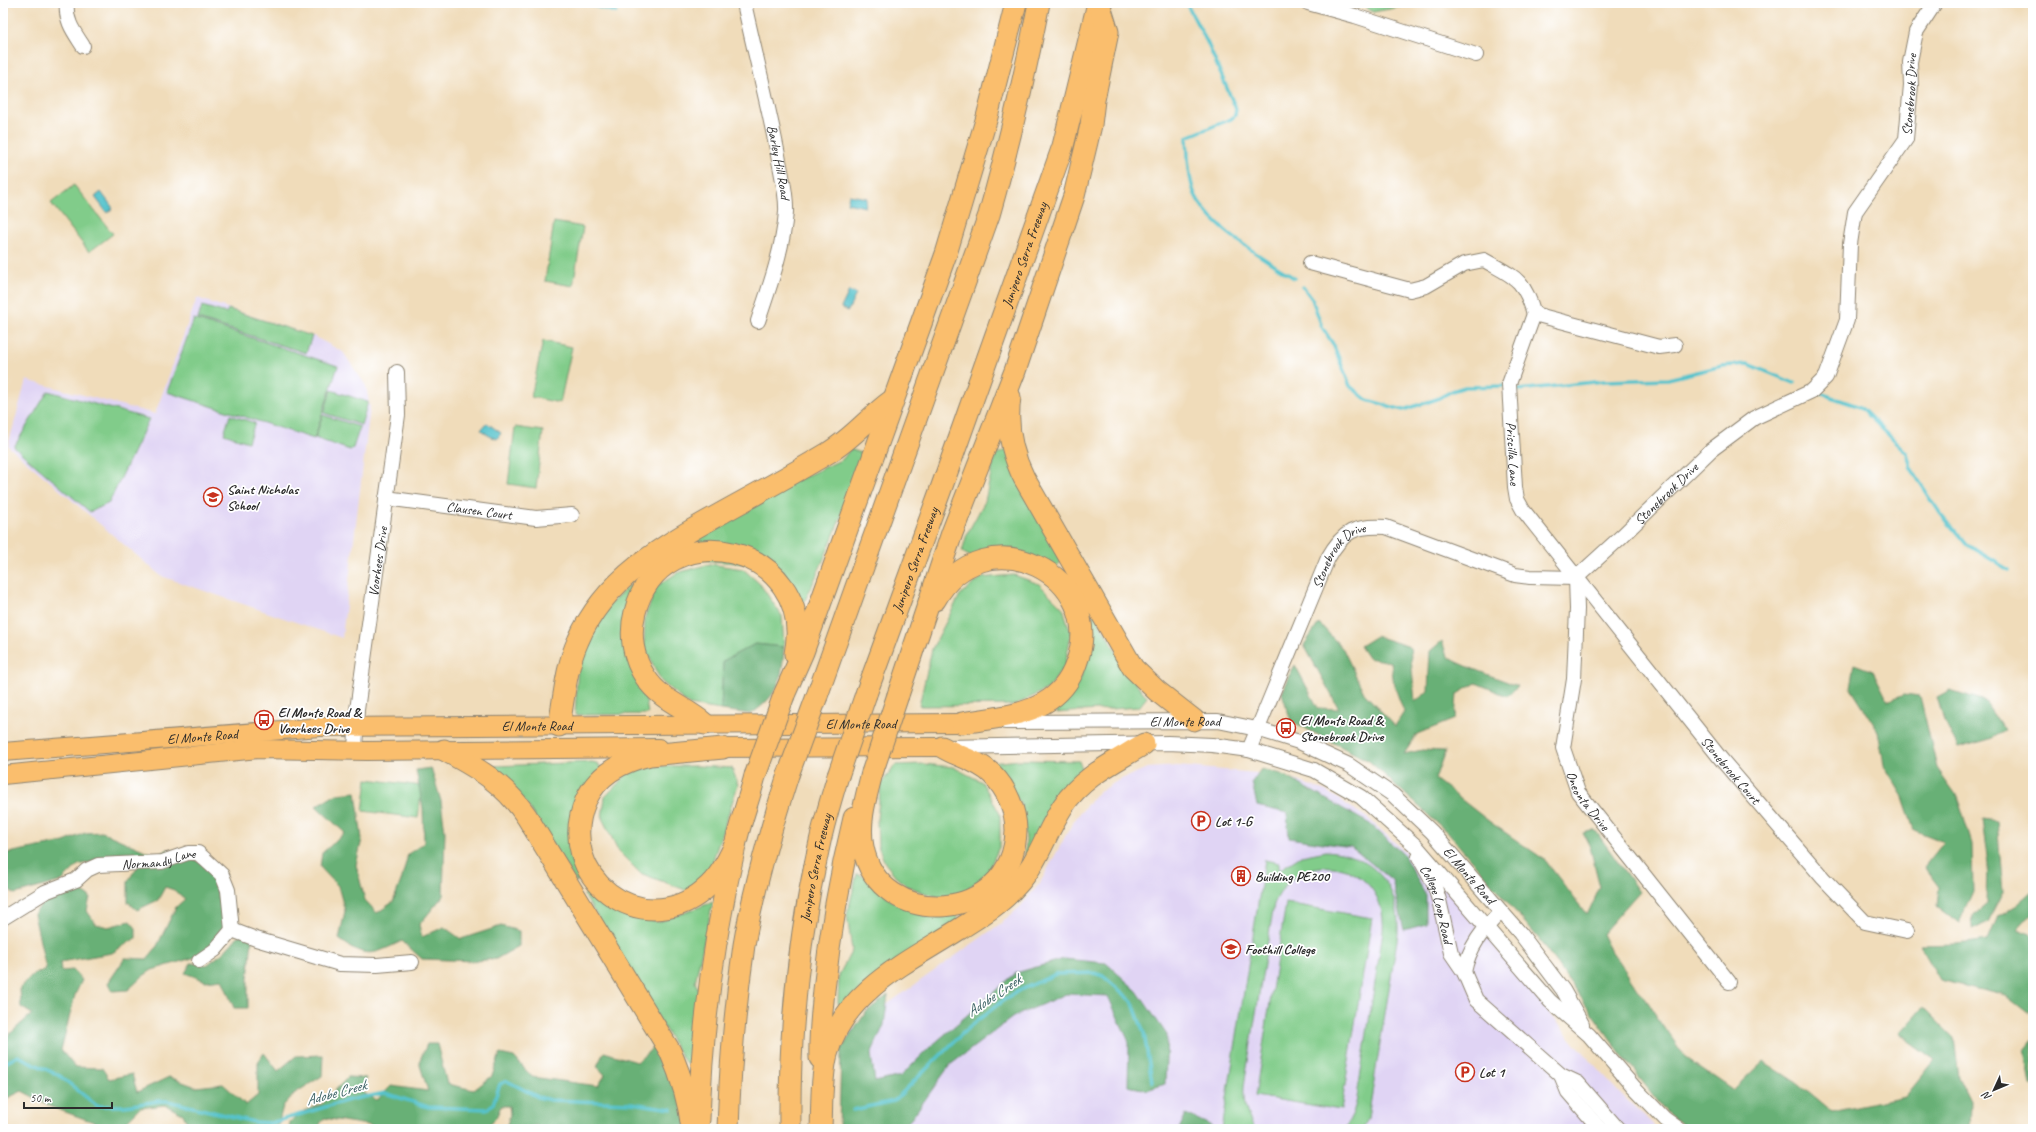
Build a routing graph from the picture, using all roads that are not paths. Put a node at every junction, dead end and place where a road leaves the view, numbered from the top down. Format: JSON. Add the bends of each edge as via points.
{"nodes":[{"id":1,"x":67,"y":3,"type":"edge"},
{"id":2,"x":744,"y":3,"type":"edge"},
{"id":3,"x":1016,"y":3,"type":"edge"},
{"id":4,"x":1039,"y":3,"type":"edge"},
{"id":5,"x":1099,"y":3,"type":"edge"},
{"id":6,"x":1308,"y":3,"type":"edge"},
{"id":7,"x":1935,"y":3,"type":"edge"},
{"id":8,"x":83,"y":46,"type":"dead end"},
{"id":9,"x":1476,"y":55,"type":"dead end"},
{"id":10,"x":1310,"y":262,"type":"dead end"},
{"id":11,"x":1534,"y":314,"type":"junction"},
{"id":12,"x":758,"y":321,"type":"dead end"},
{"id":13,"x":1675,"y":345,"type":"dead end"},
{"id":14,"x":1014,"y":371,"type":"junction"},
{"id":15,"x":397,"y":372,"type":"dead end"},
{"id":16,"x":893,"y":400,"type":"junction"},
{"id":17,"x":386,"y":498,"type":"junction"},
{"id":18,"x":572,"y":515,"type":"dead end"},
{"id":19,"x":1576,"y":578,"type":"junction"},
{"id":20,"x":913,"y":650,"type":"junction"},
{"id":21,"x":784,"y":695,"type":"junction"},
{"id":22,"x":1194,"y":720,"type":"junction"},
{"id":23,"x":962,"y":723,"type":"junction"},
{"id":24,"x":705,"y":724,"type":"junction"},
{"id":25,"x":559,"y":726,"type":"junction"},
{"id":26,"x":356,"y":727,"type":"junction"},
{"id":27,"x":1257,"y":729,"type":"junction"},
{"id":28,"x":1144,"y":744,"type":"junction"},
{"id":29,"x":723,"y":748,"type":"junction"},
{"id":30,"x":942,"y":748,"type":"junction"},
{"id":31,"x":444,"y":750,"type":"junction"},
{"id":32,"x":1249,"y":750,"type":"junction"},
{"id":33,"x":355,"y":751,"type":"junction"},
{"id":34,"x":3,"y":752,"type":"edge"},
{"id":35,"x":872,"y":773,"type":"junction"},
{"id":36,"x":3,"y":775,"type":"edge"},
{"id":37,"x":1390,"y":821,"type":"junction"},
{"id":38,"x":735,"y":845,"type":"junction"},
{"id":39,"x":1501,"y":912,"type":"junction"},
{"id":40,"x":3,"y":918,"type":"edge"},
{"id":41,"x":1486,"y":926,"type":"junction"},
{"id":42,"x":232,"y":930,"type":"junction"},
{"id":43,"x":1907,"y":932,"type":"dead end"},
{"id":44,"x":199,"y":961,"type":"dead end"},
{"id":45,"x":412,"y":962,"type":"dead end"},
{"id":46,"x":1464,"y":972,"type":"junction"},
{"id":47,"x":1729,"y":982,"type":"dead end"},
{"id":48,"x":1589,"y":1035,"type":"junction"},
{"id":49,"x":1561,"y":1076,"type":"junction"},
{"id":50,"x":822,"y":1092,"type":"junction"},
{"id":51,"x":692,"y":1129,"type":"edge"},
{"id":52,"x":699,"y":1129,"type":"edge"},
{"id":53,"x":728,"y":1129,"type":"edge"},
{"id":54,"x":790,"y":1129,"type":"edge"},
{"id":55,"x":821,"y":1129,"type":"edge"},
{"id":56,"x":1600,"y":1129,"type":"edge"},
{"id":57,"x":1618,"y":1129,"type":"edge"},
{"id":58,"x":1678,"y":1129,"type":"edge"}],
"edges":[{"from":1,"to":8,"type":"street","via":[[69,24]]},
{"from":2,"to":12,"type":"street","name":"Barley Hill Road","via":[[769,108],[786,211],[781,244]]},
{"from":3,"to":16,"type":"highway","via":[[988,117],[962,205]]},
{"from":4,"to":53,"type":"highway","bridge":true,"via":[[1009,144],[989,215],[788,775],[761,869],[744,944],[730,1073]]},
{"from":5,"to":14,"type":"highway","via":[[1108,32],[1086,147],[1074,196]]},
{"from":5,"to":54,"type":"highway","name":"Junipero Serra Freeway","bridge":true,"via":[[1063,146],[866,694],[838,776],[819,844],[799,955],[789,1087]]},
{"from":6,"to":9,"type":"street"},
{"from":7,"to":19,"type":"street","name":"Stonebrook Drive","via":[[1916,32],[1910,62],[1911,85],[1906,139],[1855,212],[1850,244],[1847,320],[1826,378],[1812,391],[1754,418],[1711,450]]},
{"from":10,"to":11,"type":"street","via":[[1410,290],[1426,286],[1464,264],[1484,260],[1519,282],[1528,295]]},
{"from":11,"to":13,"type":"street","via":[[1658,347]]},
{"from":11,"to":19,"type":"street","name":"Priscilla Lane","via":[[1509,384],[1515,487],[1517,499],[1523,510]]},
{"from":14,"to":20,"type":"highway","via":[[952,533]]},
{"from":14,"to":22,"type":"highway","via":[[1009,407],[1010,438],[1024,478],[1133,668]]},
{"from":15,"to":17,"type":"street","name":"Voorhees Drive","via":[[398,415]]},
{"from":16,"to":21,"type":"highway","via":[[803,652]]},
{"from":16,"to":25,"type":"highway","via":[[829,453],[652,554],[622,579],[593,613],[578,641],[569,669]]},
{"from":17,"to":18,"type":"street","name":"Clausen Court","via":[[536,518]]},
{"from":17,"to":26,"type":"street","name":"Voorhees Drive"},
{"from":19,"to":27,"type":"street","name":"Stonebrook Drive","via":[[1515,575],[1386,527],[1370,526],[1352,530],[1337,543],[1328,558]]},
{"from":19,"to":43,"type":"street","name":"Stonebrook Court","via":[[1721,760],[1823,878],[1865,922]]},
{"from":19,"to":47,"type":"street","name":"Oneonta Drive","via":[[1574,679],[1563,748],[1578,792]]},
{"from":20,"to":23,"type":"highway","via":[[940,591],[959,572],[977,562],[1005,557],[1036,565],[1051,574],[1073,600],[1082,629],[1082,643],[1073,673],[1065,686],[1054,697],[1029,710]]},
{"from":20,"to":35,"type":"highway","bridge":true},
{"from":21,"to":24,"type":"highway","via":[[795,653],[797,629],[791,602],[784,589],[765,568],[739,554],[713,550],[687,555],[664,567],[640,596],[633,620],[633,650],[638,665],[655,690]]},
{"from":21,"to":38,"type":"highway","bridge":true},
{"from":22,"to":23,"type":"street","name":"El Monte Road"},
{"from":22,"to":27,"type":"street","name":"El Monte Road","via":[[1218,721]]},
{"from":23,"to":24,"type":"main road","name":"El Monte Road"},
{"from":24,"to":25,"type":"main road","name":"El Monte Road"},
{"from":25,"to":26,"type":"main road","name":"El Monte Road"},
{"from":26,"to":33,"type":"street","name":"Voorhees Drive"},
{"from":26,"to":34,"type":"main road","name":"El Monte Road","via":[[311,728]]},
{"from":27,"to":32,"type":"street","name":"Stonebrook Drive"},
{"from":27,"to":39,"type":"street","name":"El Monte Road","via":[[1324,752],[1372,779],[1414,813]]},
{"from":28,"to":30,"type":"street","name":"El Monte Road"},
{"from":28,"to":32,"type":"street","name":"El Monte Road","via":[[1212,745]]},
{"from":28,"to":50,"type":"highway","via":[[1095,774],[1073,793],[1055,820],[1034,863],[1006,896],[885,977],[860,998],[841,1022],[833,1038],[826,1059]]},
{"from":29,"to":30,"type":"main road","name":"El Monte Road"},
{"from":29,"to":31,"type":"main road","name":"El Monte Road"},
{"from":29,"to":38,"type":"highway","via":[[639,757],[614,768],[594,785],[588,795],[580,818],[579,845],[589,872],[597,884],[609,894],[628,904],[666,908],[681,904],[704,890],[727,863]]},
{"from":30,"to":35,"type":"highway","via":[[980,765],[992,774],[1009,797],[1014,811],[1016,839],[1003,874],[985,892],[962,903],[939,907],[910,902],[876,876],[868,862],[861,834],[864,806]]},
{"from":31,"to":33,"type":"main road","name":"El Monte Road"},
{"from":31,"to":51,"type":"highway","via":[[494,780],[508,792],[527,817],[670,1051],[680,1073]]},
{"from":32,"to":37,"type":"street","name":"El Monte Road","via":[[1314,770],[1361,797]]},
{"from":33,"to":36,"type":"main road","name":"El Monte Road","via":[[258,750]]},
{"from":35,"to":50,"type":"highway","via":[[858,805],[831,934],[822,1012]]},
{"from":37,"to":41,"type":"street","name":"El Monte Road","via":[[1436,867]]},
{"from":37,"to":46,"type":"street","name":"College Loop Road","via":[[1408,840],[1426,869],[1440,900],[1451,953]]},
{"from":38,"to":52,"type":"highway","via":[[709,991],[702,1059]]},
{"from":39,"to":41,"type":"street","name":"College Loop Road"},
{"from":39,"to":48,"type":"street","name":"El Monte Road","via":[[1563,990]]},
{"from":40,"to":42,"type":"street","name":"Normandy Lane","via":[[45,892],[76,880],[87,870],[98,865],[162,862],[188,853],[198,853],[222,875],[228,890]]},
{"from":41,"to":46,"type":"street","name":"College Loop Road","via":[[1472,948]]},
{"from":41,"to":48,"type":"street","name":"El Monte Road","via":[[1550,1001]]},
{"from":42,"to":44,"type":"street","via":[[215,950]]},
{"from":42,"to":45,"type":"street","via":[[340,964],[377,965]]},
{"from":46,"to":49,"type":"street","name":"College Loop Road","via":[[1476,1000]]},
{"from":48,"to":58,"type":"street","name":"El Monte Road","via":[[1633,1086]]},
{"from":49,"to":56,"type":"street","name":"College Loop Road","via":[[1568,1092]]},
{"from":49,"to":57,"type":"street","name":"College Loop Road","via":[[1578,1083]]},
{"from":50,"to":55,"type":"highway"}]}
